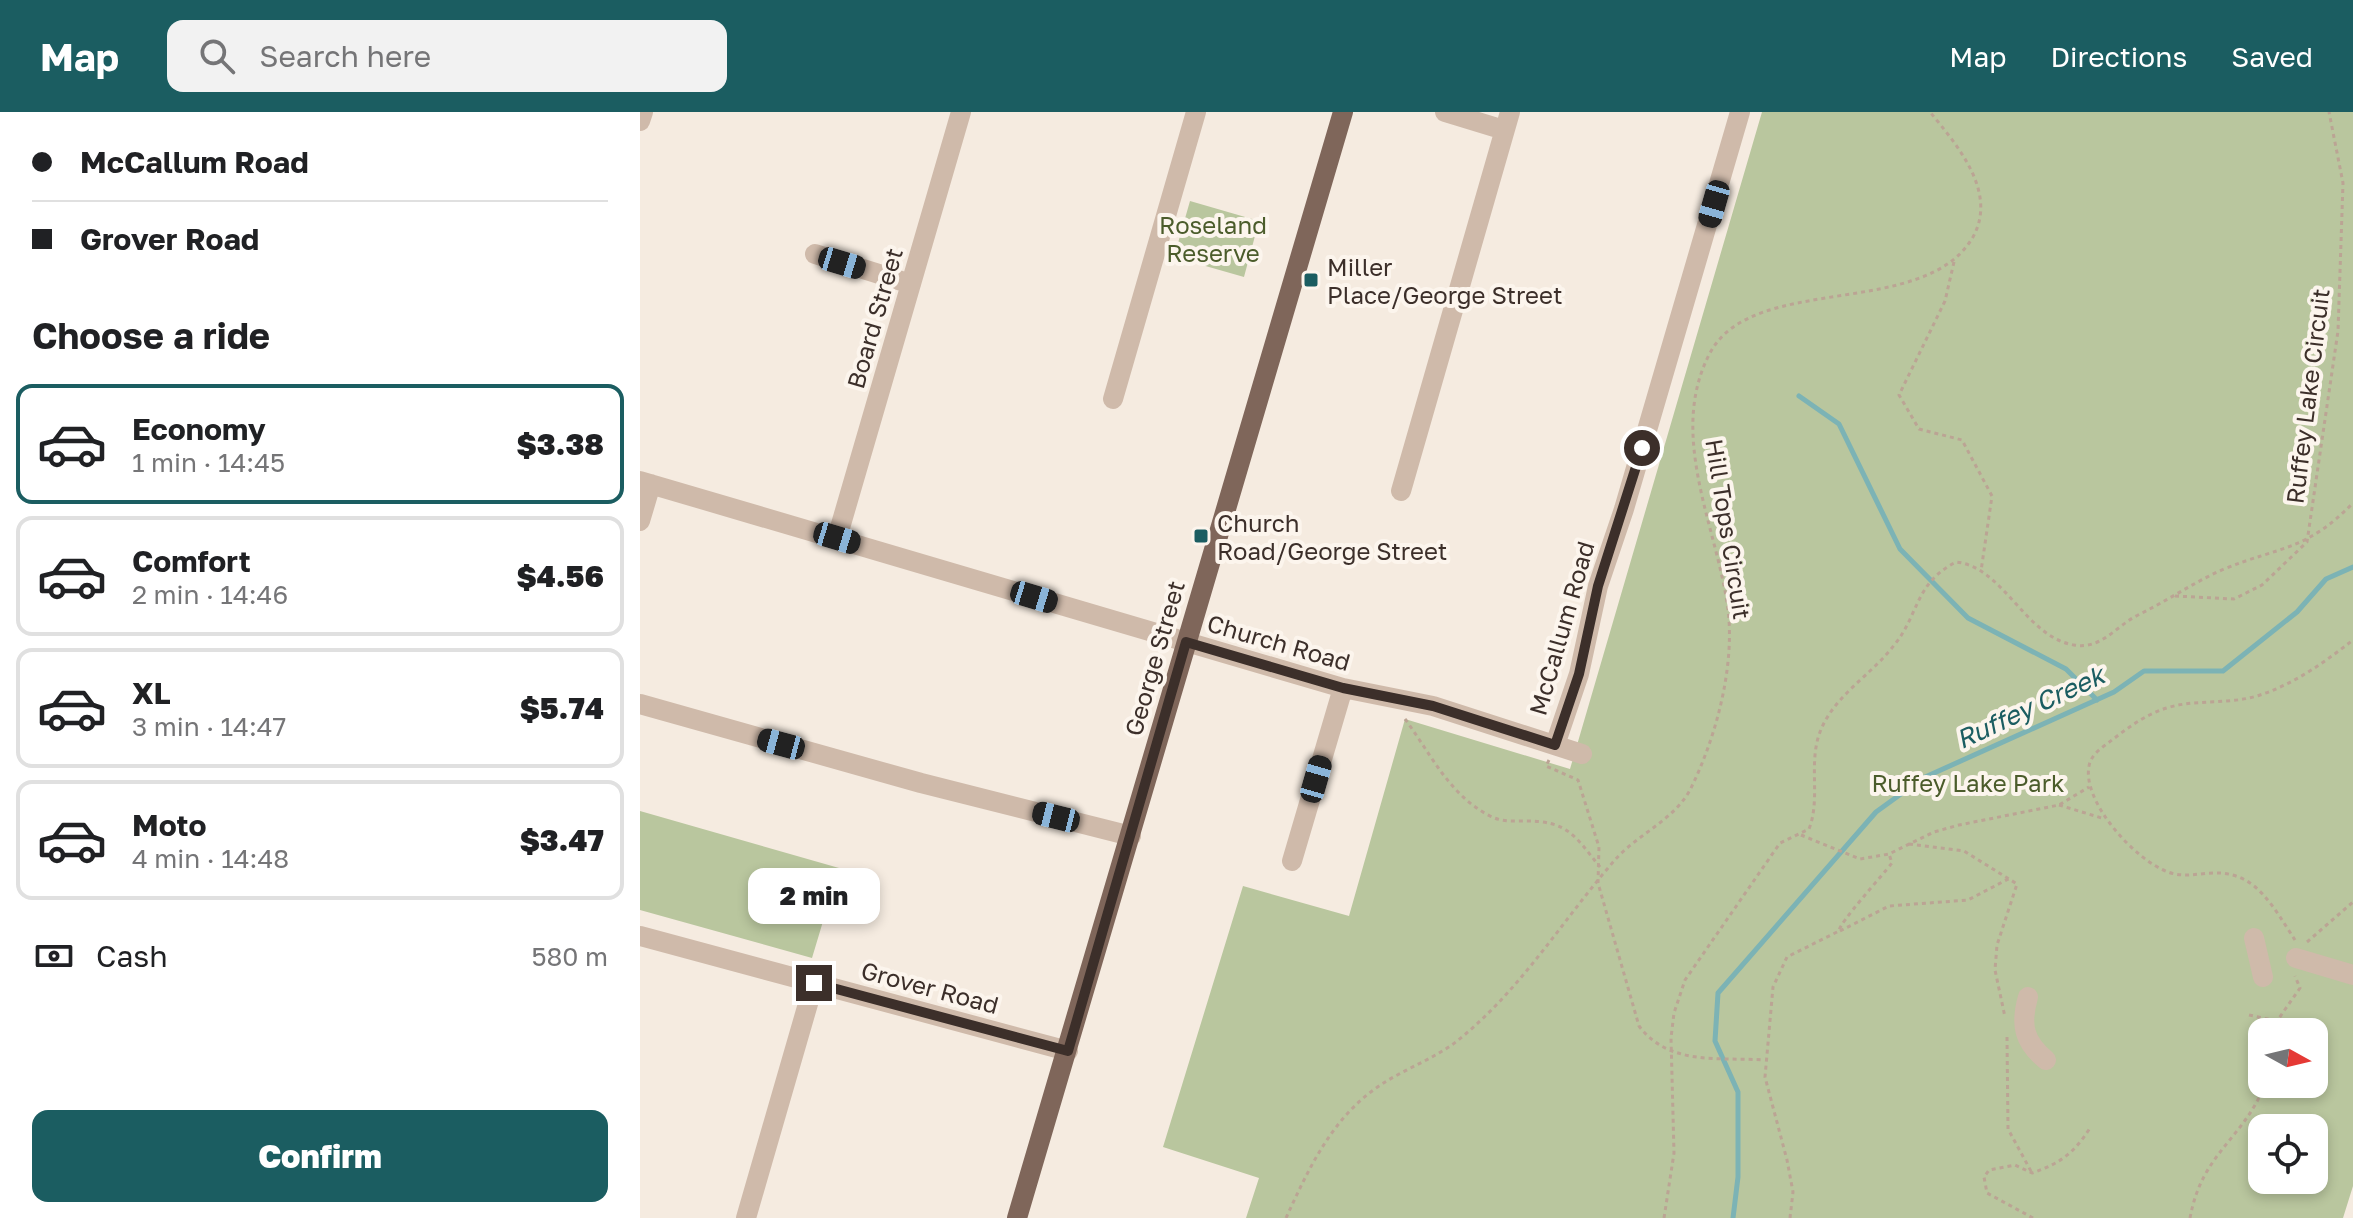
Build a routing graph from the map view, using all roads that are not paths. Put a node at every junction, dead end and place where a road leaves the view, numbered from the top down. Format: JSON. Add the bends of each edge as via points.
{"nodes":[{"id":1,"x":643,"y":112,"type":"edge"},
{"id":2,"x":961,"y":112,"type":"edge"},
{"id":3,"x":1196,"y":112,"type":"edge"},
{"id":4,"x":1343,"y":112,"type":"edge"},
{"id":5,"x":1445,"y":112,"type":"edge"},
{"id":6,"x":1740,"y":112,"type":"edge"},
{"id":7,"x":640,"y":121,"type":"edge"},
{"id":8,"x":1507,"y":121,"type":"edge"},
{"id":9,"x":815,"y":254,"type":"dead end"},
{"id":10,"x":911,"y":284,"type":"junction"},
{"id":11,"x":1113,"y":399,"type":"dead end"},
{"id":12,"x":646,"y":482,"type":"edge"},
{"id":13,"x":1401,"y":491,"type":"dead end"},
{"id":14,"x":640,"y":521,"type":"edge"},
{"id":15,"x":837,"y":538,"type":"junction"},
{"id":16,"x":1186,"y":642,"type":"junction"},
{"id":17,"x":1343,"y":688,"type":"junction"},
{"id":18,"x":640,"y":704,"type":"edge"},
{"id":19,"x":1555,"y":745,"type":"junction"},
{"id":20,"x":1582,"y":754,"type":"dead end"},
{"id":21,"x":1131,"y":836,"type":"junction"},
{"id":22,"x":1292,"y":861,"type":"dead end"},
{"id":23,"x":640,"y":936,"type":"edge"},
{"id":24,"x":2254,"y":938,"type":"dead end"},
{"id":25,"x":2296,"y":958,"type":"road end"},
{"id":26,"x":2353,"y":975,"type":"edge"},
{"id":27,"x":2263,"y":977,"type":"dead end"},
{"id":28,"x":814,"y":983,"type":"junction"},
{"id":29,"x":2028,"y":997,"type":"dead end"},
{"id":30,"x":1068,"y":1051,"type":"junction"},
{"id":31,"x":2046,"y":1060,"type":"dead end"},
{"id":32,"x":746,"y":1218,"type":"edge"},
{"id":33,"x":1017,"y":1218,"type":"edge"}],
"edges":[{"from":1,"to":7,"type":"street"},
{"from":2,"to":10,"type":"street","name":"Board Street"},
{"from":3,"to":11,"type":"street"},
{"from":4,"to":16,"type":"main road","name":"George Street"},
{"from":5,"to":8,"type":"street"},
{"from":6,"to":19,"type":"street","name":"McCallum Road"},
{"from":8,"to":13,"type":"street"},
{"from":9,"to":10,"type":"street"},
{"from":10,"to":15,"type":"street","name":"Board Street"},
{"from":12,"to":14,"type":"street"},
{"from":12,"to":15,"type":"street","name":"Church Road"},
{"from":15,"to":16,"type":"street","name":"Church Road"},
{"from":16,"to":17,"type":"street","name":"Church Road"},
{"from":16,"to":21,"type":"main road","name":"George Street"},
{"from":17,"to":19,"type":"street","name":"Church Road","via":[[1433,706]]},
{"from":17,"to":22,"type":"street"},
{"from":18,"to":21,"type":"street"},
{"from":19,"to":20,"type":"street","name":"Church Road"},
{"from":21,"to":30,"type":"main road","name":"George Street"},
{"from":23,"to":28,"type":"street","name":"Grover Road"},
{"from":24,"to":27,"type":"street"},
{"from":25,"to":26,"type":"street"},
{"from":28,"to":30,"type":"street","name":"Grover Road"},
{"from":28,"to":32,"type":"street"},
{"from":29,"to":31,"type":"street","via":[[2023,1031]]},
{"from":30,"to":33,"type":"main road","name":"George Street"}]}
